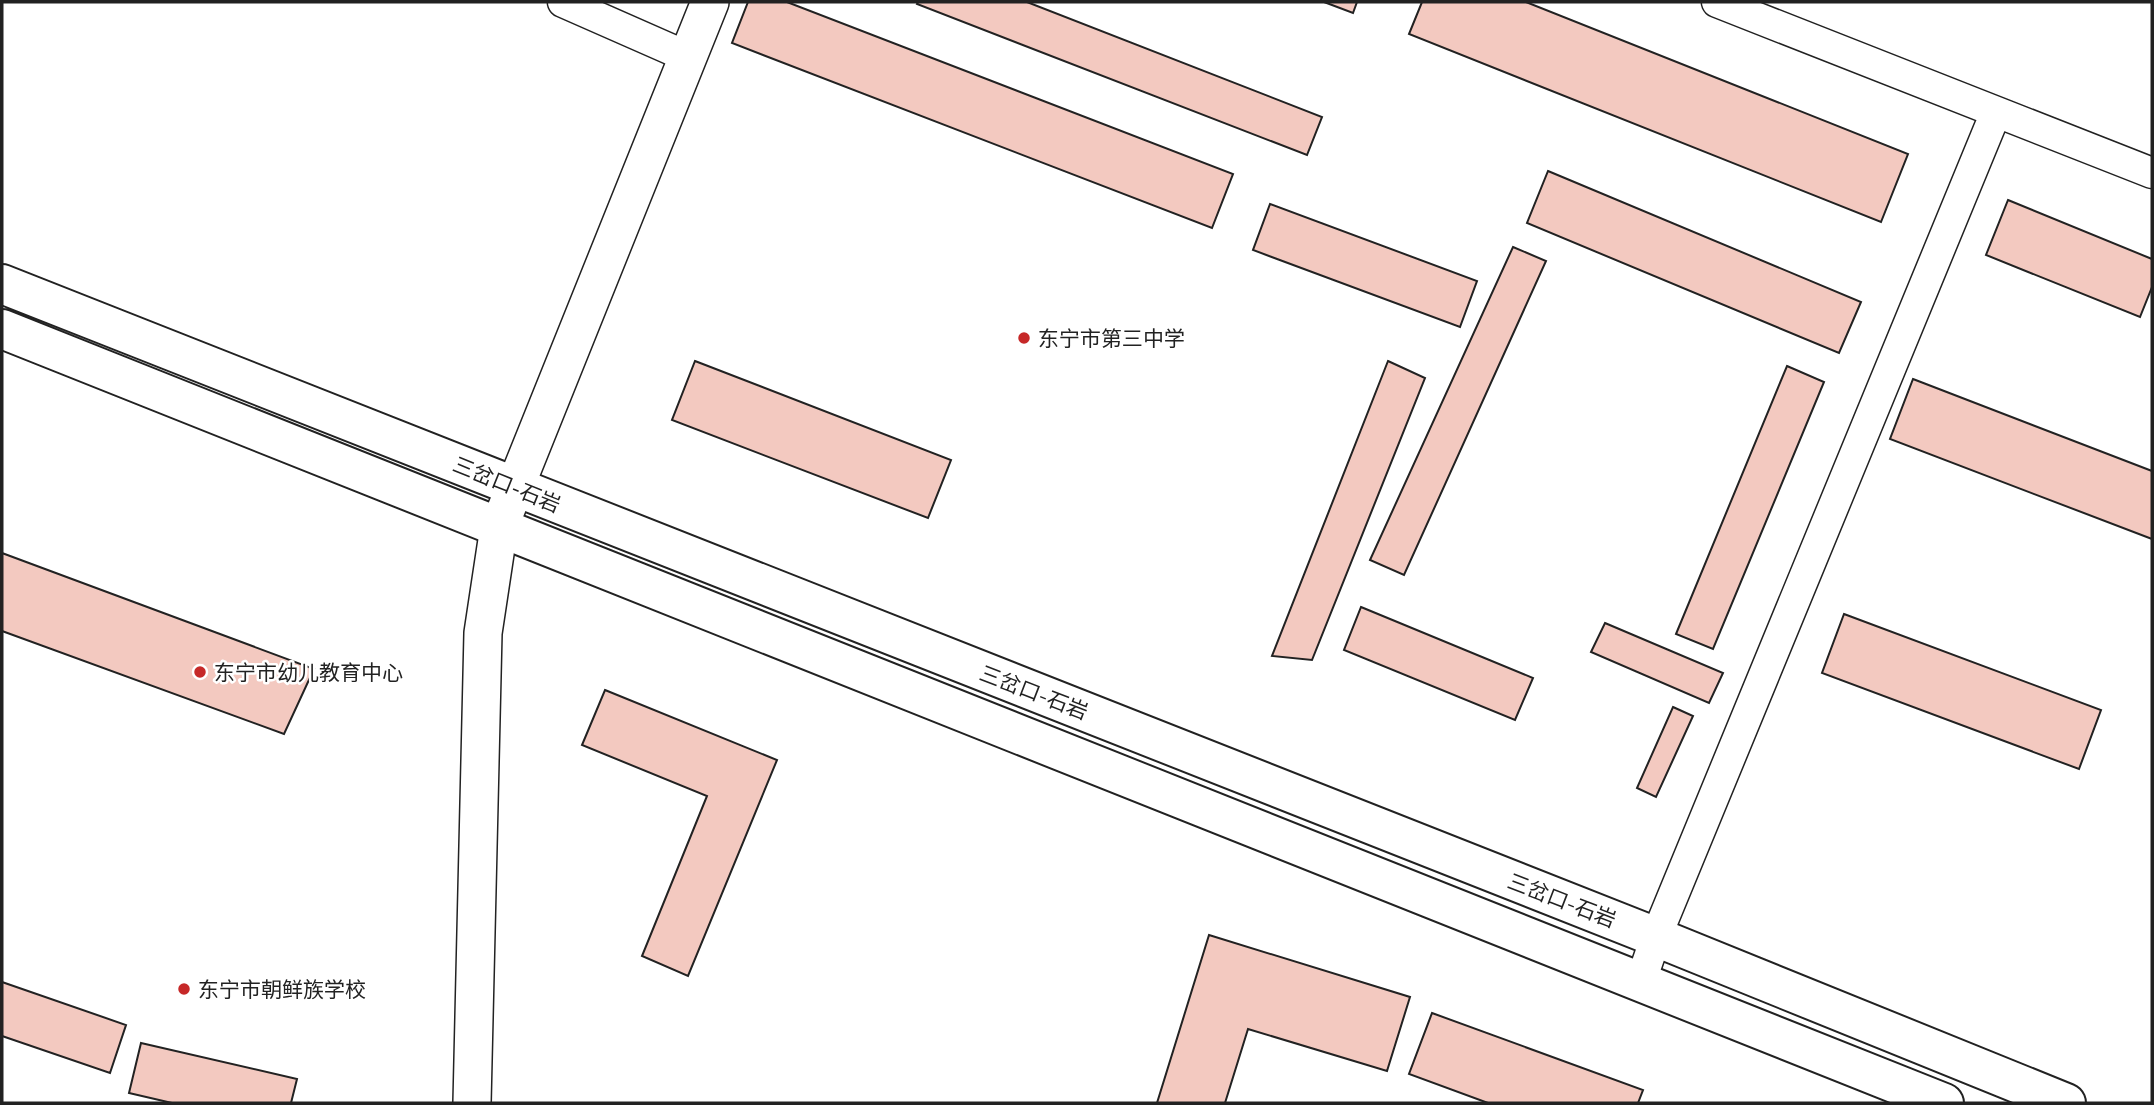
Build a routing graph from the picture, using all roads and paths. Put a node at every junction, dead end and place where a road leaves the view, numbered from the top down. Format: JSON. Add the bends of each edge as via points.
{"nodes":[{"id":1,"x":563,"y":2,"type":"edge"},
{"id":2,"x":710,"y":2,"type":"edge"},
{"id":3,"x":1717,"y":2,"type":"edge"},
{"id":4,"x":688,"y":57,"type":"junction"},
{"id":5,"x":1996,"y":112,"type":"junction"},
{"id":6,"x":2152,"y":173,"type":"edge"},
{"id":7,"x":2,"y":284,"type":"edge"},
{"id":8,"x":2,"y":329,"type":"edge"},
{"id":9,"x":516,"y":488,"type":"junction"},
{"id":10,"x":499,"y":527,"type":"junction"},
{"id":11,"x":1656,"y":937,"type":"junction"},
{"id":12,"x":1641,"y":981,"type":"junction"},
{"id":13,"x":472,"y":1103,"type":"edge"},
{"id":14,"x":1944,"y":1103,"type":"edge"},
{"id":15,"x":2066,"y":1103,"type":"edge"}],
"edges":[{"from":1,"to":4,"type":"street"},
{"from":2,"to":4,"type":"street"},
{"from":3,"to":5,"type":"street"},
{"from":4,"to":9,"type":"street"},
{"from":5,"to":6,"type":"street"},
{"from":5,"to":11,"type":"street"},
{"from":7,"to":9,"type":"highway","name":"三岔口-石岩"},
{"from":8,"to":10,"type":"highway","name":"三岔口-石岩"},
{"from":9,"to":10,"type":"street"},
{"from":9,"to":11,"type":"highway","name":"三岔口-石岩"},
{"from":10,"to":12,"type":"highway","name":"三岔口-石岩"},
{"from":10,"to":13,"type":"street","via":[[483,633]]},
{"from":11,"to":12,"type":"street"},
{"from":11,"to":15,"type":"highway","name":"三岔口-石岩"},
{"from":12,"to":14,"type":"highway","name":"三岔口-石岩"}]}
